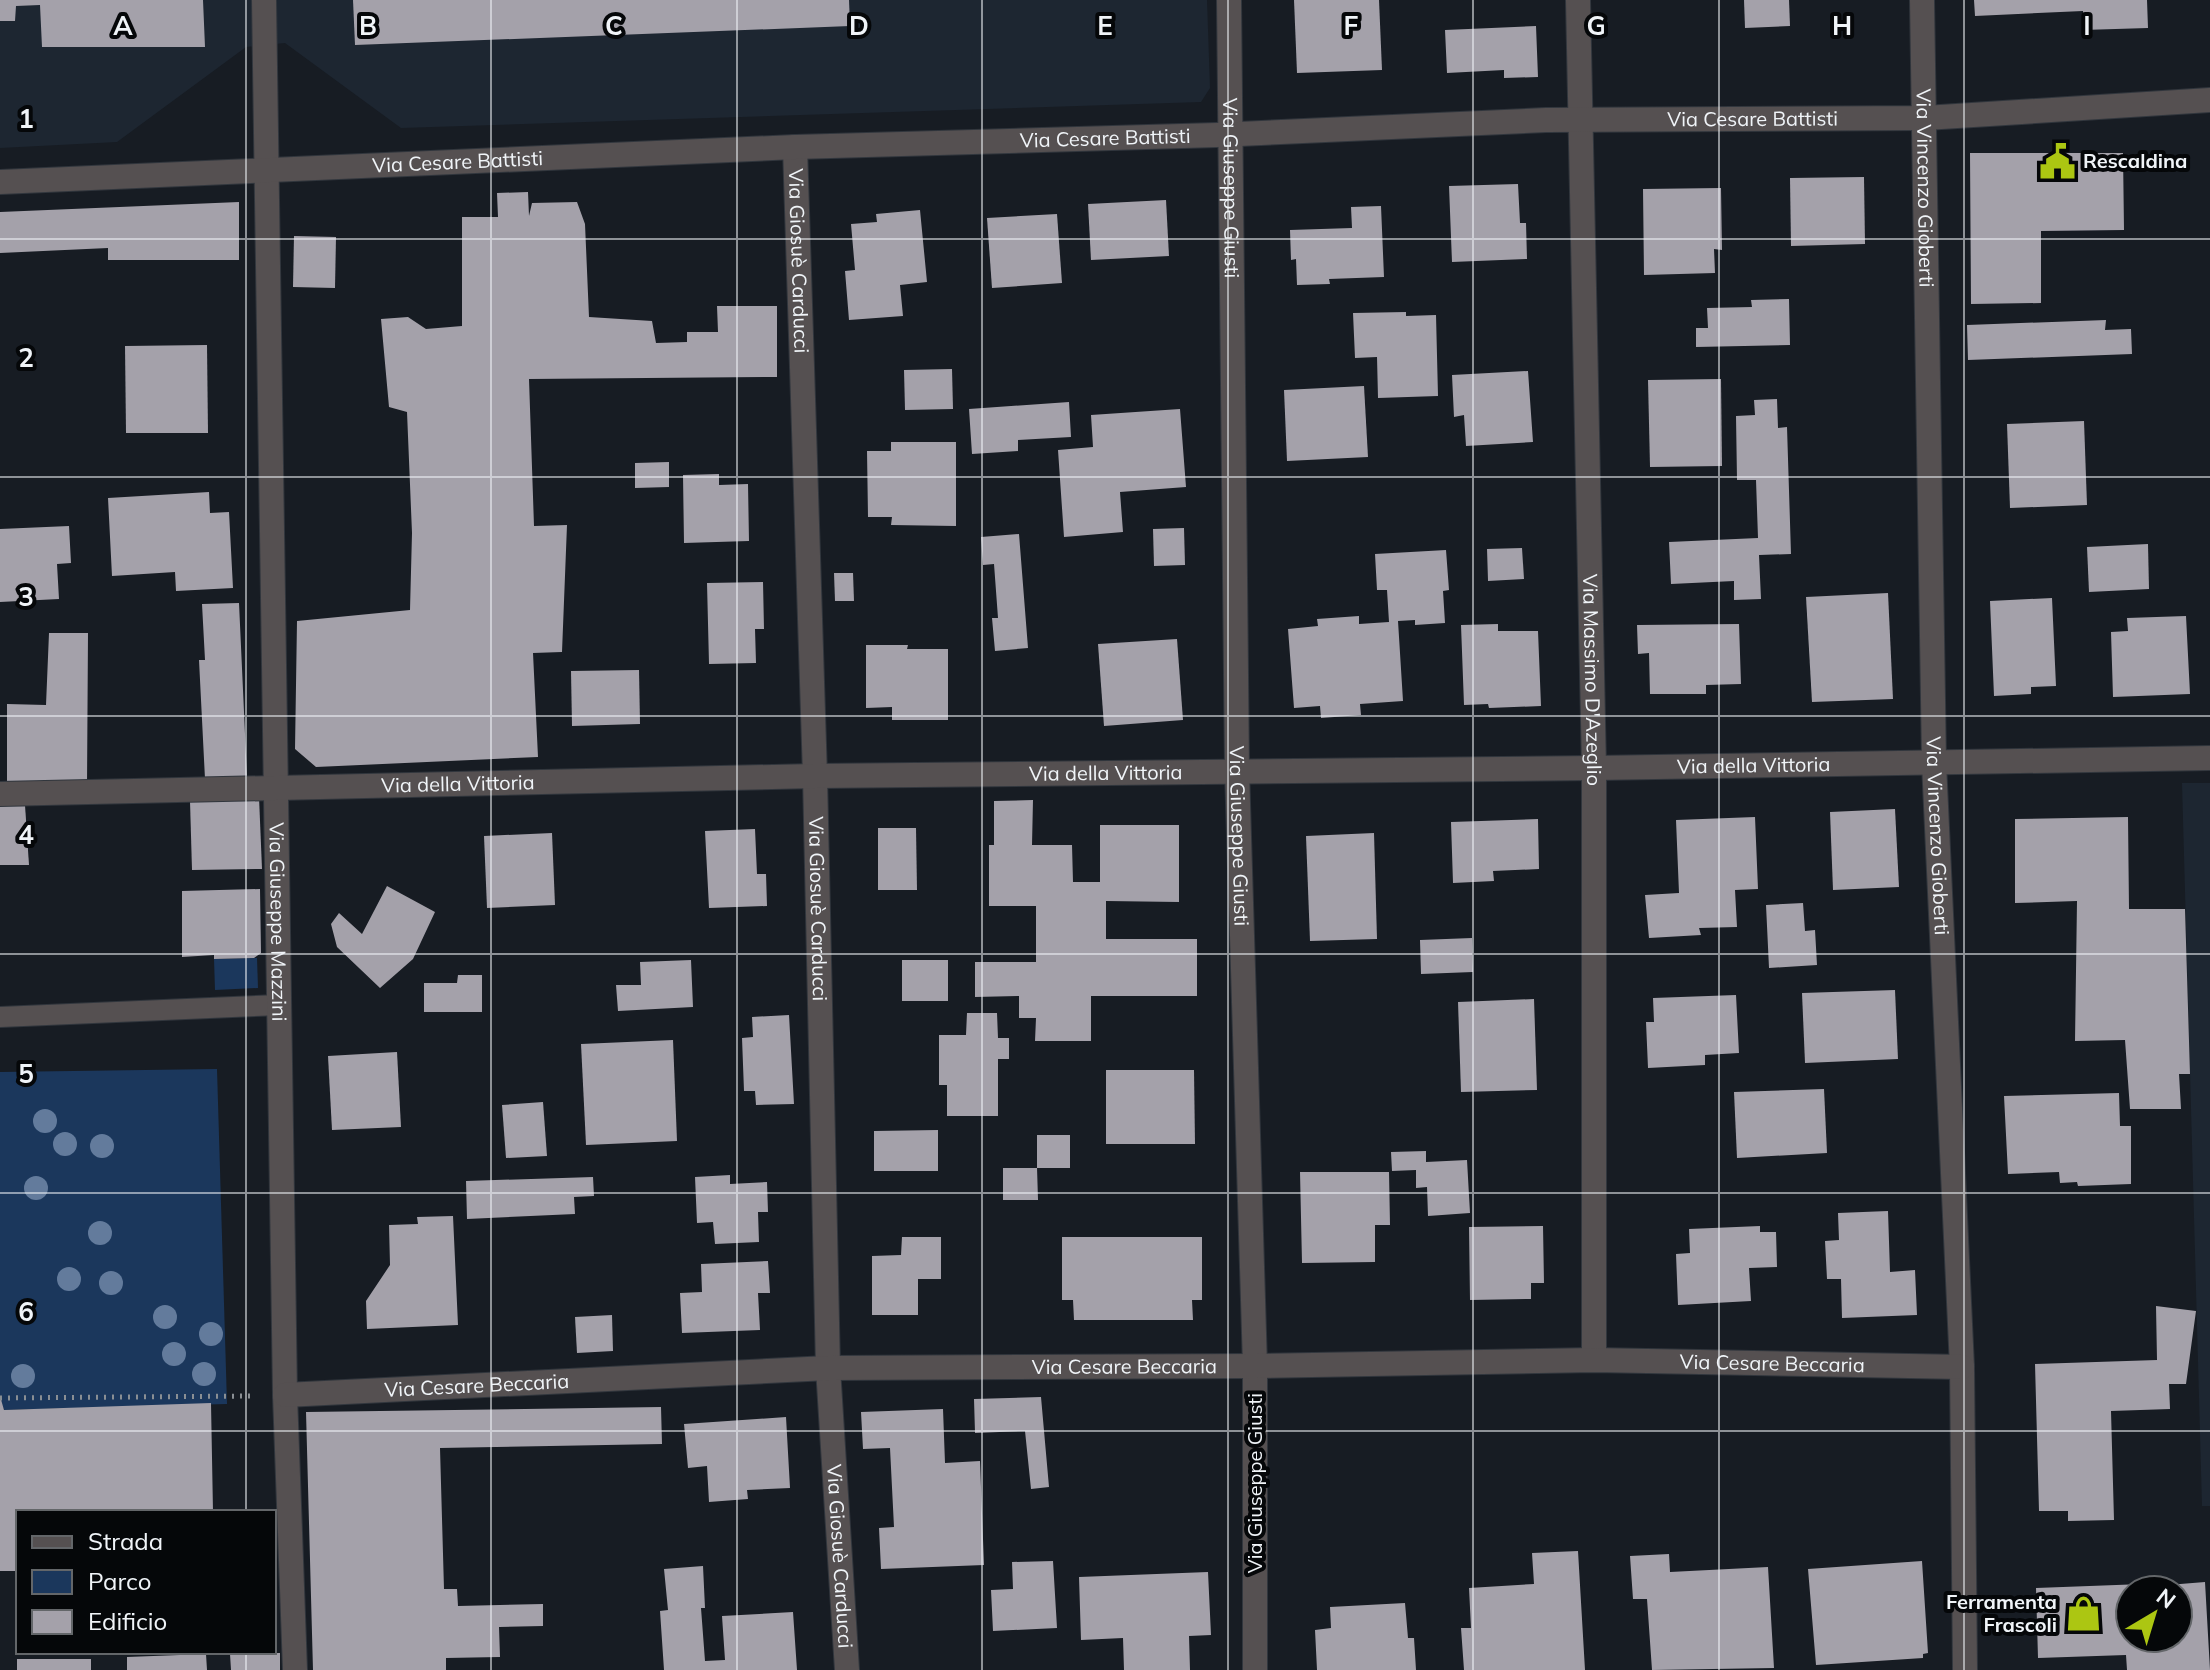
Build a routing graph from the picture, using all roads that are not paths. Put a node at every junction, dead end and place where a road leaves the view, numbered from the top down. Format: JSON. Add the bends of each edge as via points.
{"nodes":[{"id":1,"x":264,"y":0,"type":"edge"},
{"id":2,"x":1229,"y":0,"type":"edge"},
{"id":3,"x":1578,"y":0,"type":"edge"},
{"id":4,"x":1922,"y":0,"type":"edge"},
{"id":5,"x":2210,"y":100,"type":"edge"},
{"id":6,"x":1925,"y":118,"type":"junction"},
{"id":7,"x":1582,"y":119,"type":"junction"},
{"id":8,"x":1232,"y":134,"type":"junction"},
{"id":9,"x":795,"y":147,"type":"junction"},
{"id":10,"x":266,"y":172,"type":"junction"},
{"id":11,"x":0,"y":182,"type":"edge"},
{"id":12,"x":2210,"y":758,"type":"edge"},
{"id":13,"x":1934,"y":763,"type":"junction"},
{"id":14,"x":1594,"y":768,"type":"junction"},
{"id":15,"x":1237,"y":770,"type":"junction"},
{"id":16,"x":815,"y":776,"type":"junction"},
{"id":17,"x":276,"y":788,"type":"junction"},
{"id":18,"x":0,"y":794,"type":"edge"},
{"id":19,"x":279,"y":1005,"type":"junction"},
{"id":20,"x":0,"y":1017,"type":"edge"},
{"id":21,"x":1594,"y":1360,"type":"junction"},
{"id":22,"x":1255,"y":1366,"type":"junction"},
{"id":23,"x":1962,"y":1367,"type":"junction"},
{"id":24,"x":828,"y":1368,"type":"junction"},
{"id":25,"x":285,"y":1395,"type":"junction"},
{"id":26,"x":295,"y":1670,"type":"edge"},
{"id":27,"x":847,"y":1670,"type":"edge"},
{"id":28,"x":1255,"y":1670,"type":"edge"},
{"id":29,"x":1965,"y":1670,"type":"edge"}],
"edges":[{"from":1,"to":10,"type":"street","name":"Via Giuseppe Mazzini"},
{"from":2,"to":8,"type":"street","name":"Via Giuseppe Giusti"},
{"from":3,"to":7,"type":"street","name":"Via Massimo D'Azeglio"},
{"from":4,"to":6,"type":"street","name":"Via Vincenzo Gioberti"},
{"from":5,"to":6,"type":"street","name":"Via Cesare Battisti"},
{"from":6,"to":7,"type":"street","name":"Via Cesare Battisti"},
{"from":6,"to":13,"type":"street","name":"Via Vincenzo Gioberti"},
{"from":7,"to":8,"type":"street","name":"Via Cesare Battisti"},
{"from":7,"to":14,"type":"street","name":"Via Massimo D'Azeglio"},
{"from":8,"to":9,"type":"street","name":"Via Cesare Battisti"},
{"from":8,"to":15,"type":"street","name":"Via Giuseppe Giusti"},
{"from":9,"to":10,"type":"street","name":"Via Cesare Battisti"},
{"from":9,"to":16,"type":"street","name":"Via Giosuè Carducci"},
{"from":10,"to":11,"type":"street","name":"Via Cesare Battisti"},
{"from":10,"to":17,"type":"street","name":"Via Giuseppe Mazzini"},
{"from":12,"to":13,"type":"street","name":"Via della Vittoria"},
{"from":13,"to":14,"type":"street","name":"Via della Vittoria"},
{"from":13,"to":23,"type":"street","name":"Via Vincenzo Gioberti"},
{"from":14,"to":15,"type":"street","name":"Via della Vittoria"},
{"from":14,"to":21,"type":"street","name":"Via Massimo D'Azeglio"},
{"from":15,"to":16,"type":"street","name":"Via della Vittoria"},
{"from":15,"to":22,"type":"street","name":"Via Giuseppe Giusti"},
{"from":16,"to":17,"type":"street","name":"Via della Vittoria"},
{"from":16,"to":24,"type":"street","name":"Via Giosuè Carducci"},
{"from":17,"to":18,"type":"street","name":"Via della Vittoria"},
{"from":17,"to":19,"type":"street","name":"Via Giuseppe Mazzini"},
{"from":19,"to":20,"type":"lane"},
{"from":19,"to":25,"type":"street","name":"Via Giuseppe Mazzini"},
{"from":21,"to":22,"type":"street","name":"Via Cesare Beccaria"},
{"from":21,"to":23,"type":"street","name":"Via Cesare Beccaria"},
{"from":22,"to":24,"type":"street","name":"Via Cesare Beccaria"},
{"from":22,"to":28,"type":"street","name":"Via Giuseppe Giusti"},
{"from":23,"to":29,"type":"street","name":"Via Vincenzo Gioberti"},
{"from":24,"to":25,"type":"street","name":"Via Cesare Beccaria"},
{"from":24,"to":27,"type":"street","name":"Via Giosuè Carducci"},
{"from":25,"to":26,"type":"street","name":"Via Giuseppe Mazzini"}]}
